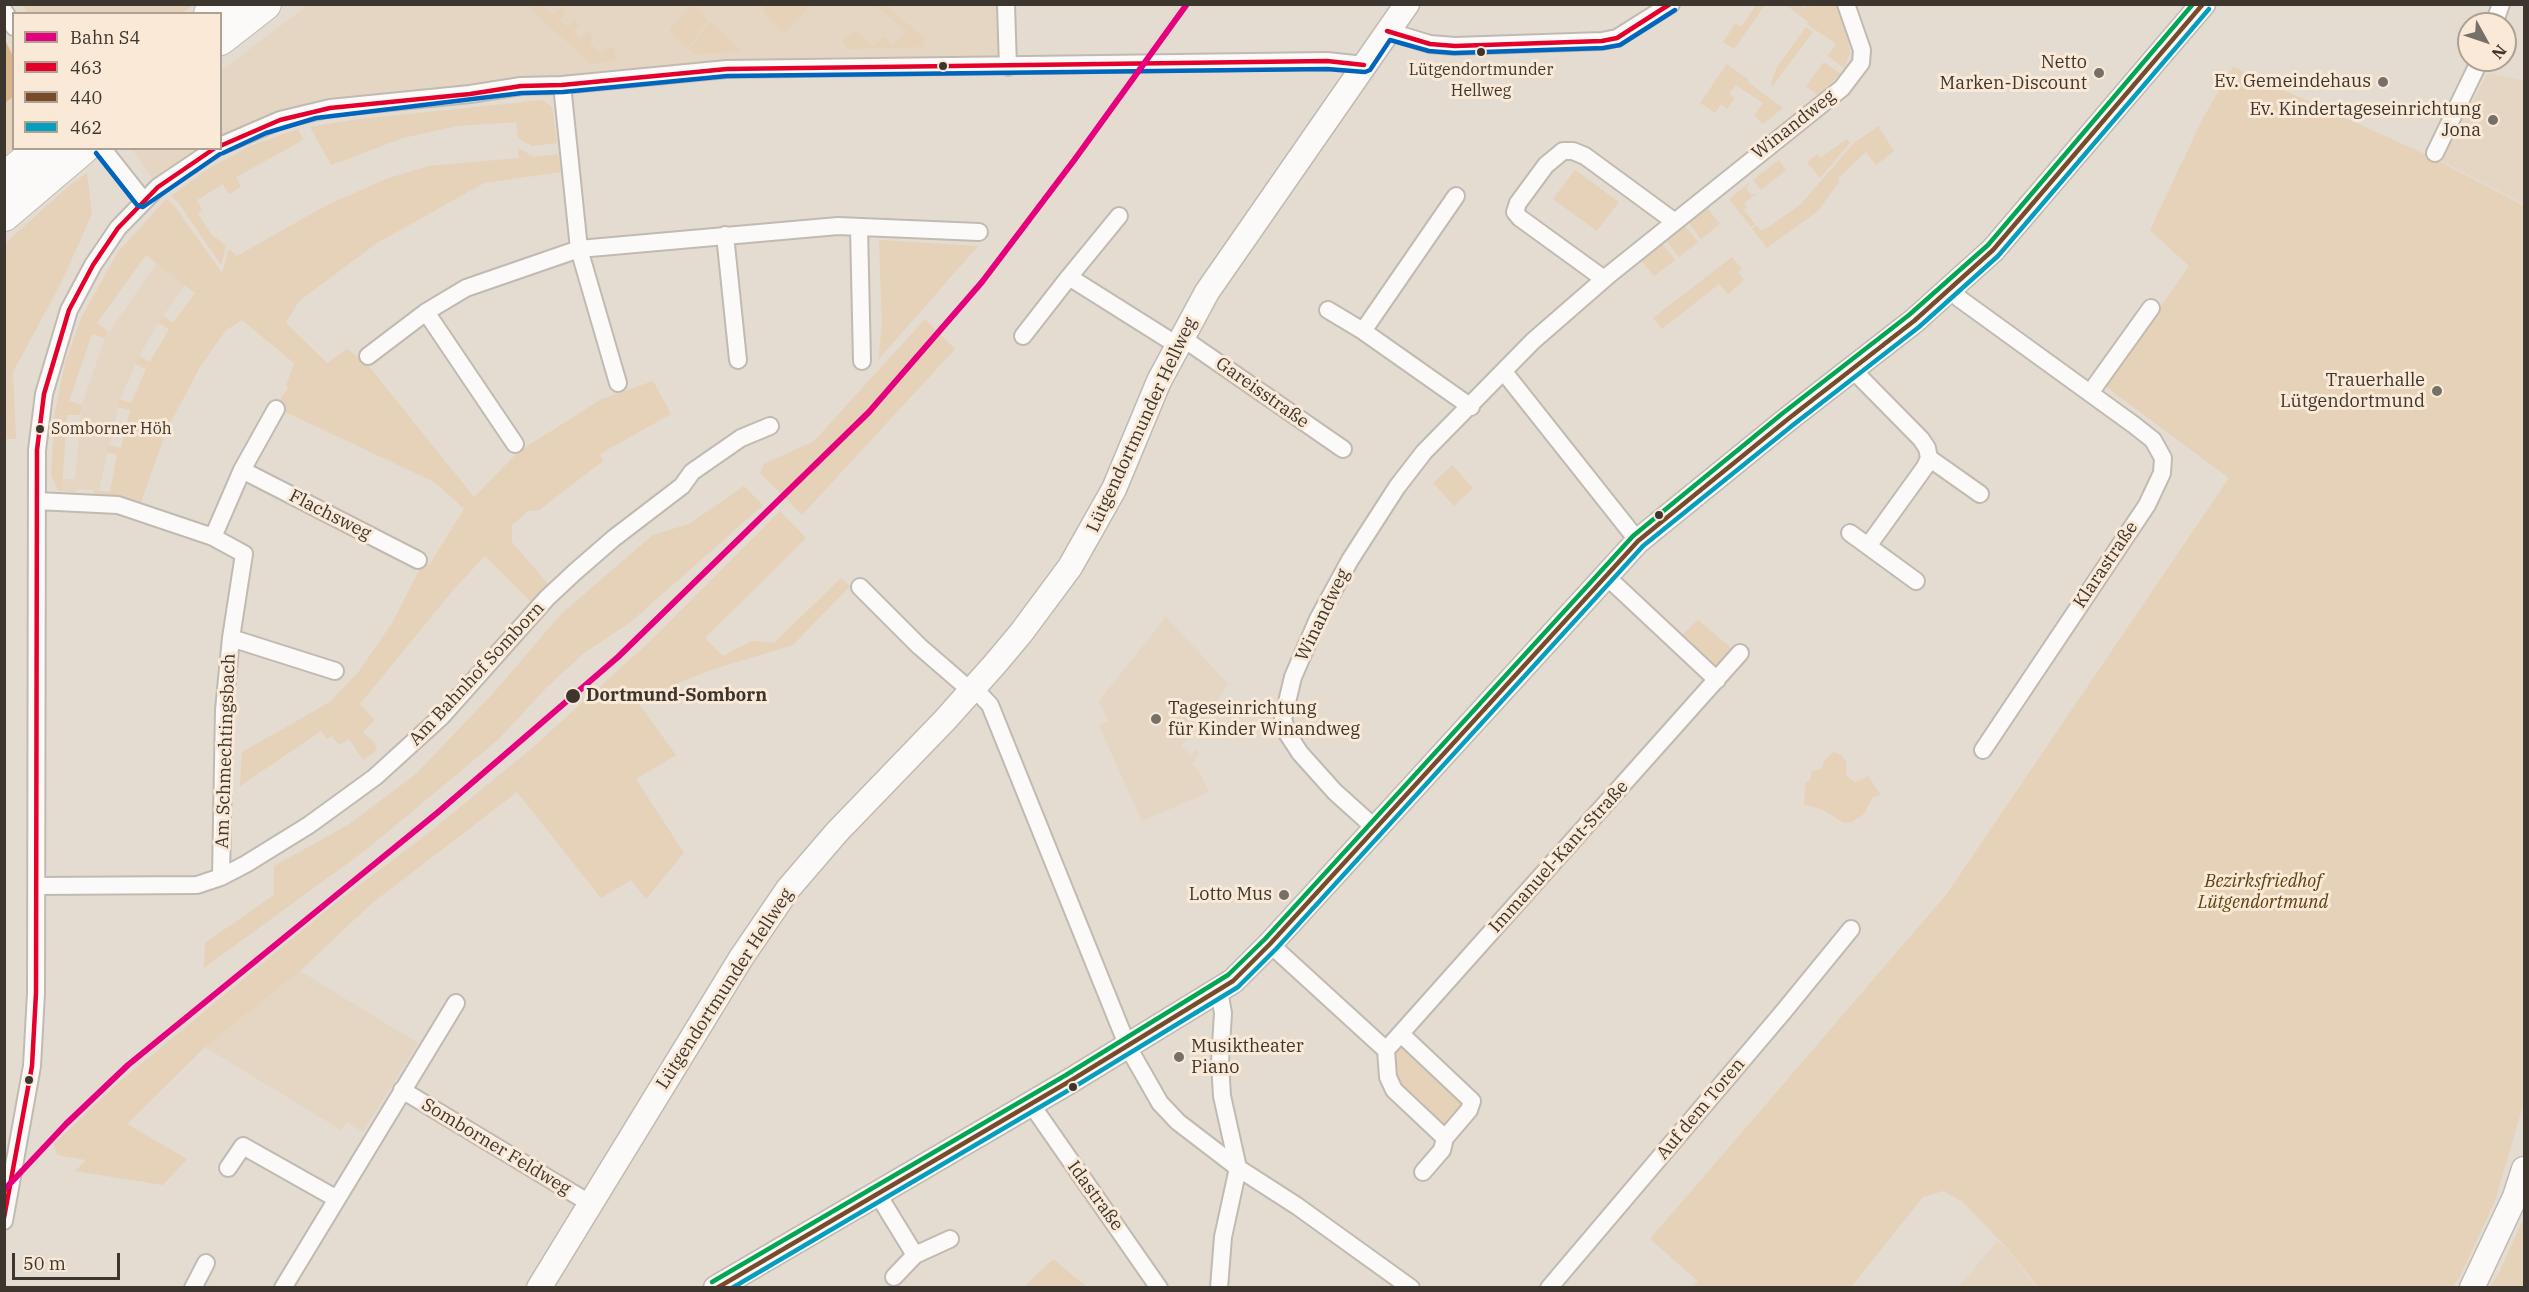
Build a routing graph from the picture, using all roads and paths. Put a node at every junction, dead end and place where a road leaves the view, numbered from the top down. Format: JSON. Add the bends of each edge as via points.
{"nodes":[{"id":1,"x":265,"y":4,"type":"edge"},
{"id":2,"x":1006,"y":4,"type":"edge"},
{"id":3,"x":1407,"y":4,"type":"edge"},
{"id":4,"x":1671,"y":4,"type":"edge"},
{"id":5,"x":1846,"y":4,"type":"edge"},
{"id":6,"x":2203,"y":4,"type":"edge"},
{"id":7,"x":4,"y":11,"type":"edge"},
{"id":8,"x":12,"y":24,"type":"edge"},
{"id":9,"x":1387,"y":31,"type":"junction"},
{"id":10,"x":222,"y":37,"type":"edge"},
{"id":11,"x":1364,"y":64,"type":"junction"},
{"id":12,"x":1008,"y":67,"type":"junction"},
{"id":13,"x":2474,"y":72,"type":"edge"},
{"id":14,"x":562,"y":85,"type":"junction"},
{"id":15,"x":222,"y":145,"type":"edge"},
{"id":16,"x":74,"y":150,"type":"edge"},
{"id":17,"x":104,"y":150,"type":"edge"},
{"id":18,"x":213,"y":150,"type":"edge"},
{"id":19,"x":2435,"y":153,"type":"dead end"},
{"id":20,"x":46,"y":156,"type":"edge"},
{"id":21,"x":4,"y":179,"type":"edge"},
{"id":22,"x":1456,"y":196,"type":"dead end"},
{"id":23,"x":143,"y":200,"type":"junction"},
{"id":24,"x":4,"y":215,"type":"edge"},
{"id":25,"x":1119,"y":216,"type":"dead end"},
{"id":26,"x":1675,"y":222,"type":"junction"},
{"id":27,"x":859,"y":228,"type":"junction"},
{"id":28,"x":979,"y":232,"type":"dead end"},
{"id":29,"x":725,"y":235,"type":"junction"},
{"id":30,"x":579,"y":249,"type":"junction"},
{"id":31,"x":1069,"y":277,"type":"junction"},
{"id":32,"x":1604,"y":279,"type":"junction"},
{"id":33,"x":1951,"y":290,"type":"junction"},
{"id":34,"x":2151,"y":308,"type":"dead end"},
{"id":35,"x":1328,"y":310,"type":"dead end"},
{"id":36,"x":426,"y":312,"type":"junction"},
{"id":37,"x":1363,"y":331,"type":"junction"},
{"id":38,"x":1023,"y":336,"type":"dead end"},
{"id":39,"x":1179,"y":341,"type":"junction"},
{"id":40,"x":368,"y":356,"type":"dead end"},
{"id":41,"x":738,"y":360,"type":"dead end"},
{"id":42,"x":862,"y":361,"type":"dead end"},
{"id":43,"x":1853,"y":370,"type":"junction"},
{"id":44,"x":1504,"y":372,"type":"junction"},
{"id":45,"x":618,"y":383,"type":"dead end"},
{"id":46,"x":2090,"y":393,"type":"junction"},
{"id":47,"x":1471,"y":407,"type":"junction"},
{"id":48,"x":276,"y":409,"type":"dead end"},
{"id":49,"x":770,"y":426,"type":"dead end"},
{"id":50,"x":515,"y":444,"type":"dead end"},
{"id":51,"x":1343,"y":449,"type":"dead end"},
{"id":52,"x":1929,"y":458,"type":"junction"},
{"id":53,"x":242,"y":470,"type":"junction"},
{"id":54,"x":1980,"y":494,"type":"dead end"},
{"id":55,"x":37,"y":501,"type":"junction"},
{"id":56,"x":1850,"y":533,"type":"dead end"},
{"id":57,"x":213,"y":537,"type":"junction"},
{"id":58,"x":1638,"y":541,"type":"junction"},
{"id":59,"x":1868,"y":546,"type":"junction"},
{"id":60,"x":418,"y":560,"type":"dead end"},
{"id":61,"x":1606,"y":576,"type":"junction"},
{"id":62,"x":1917,"y":581,"type":"dead end"},
{"id":63,"x":860,"y":587,"type":"dead end"},
{"id":64,"x":231,"y":638,"type":"junction"},
{"id":65,"x":1740,"y":653,"type":"dead end"},
{"id":66,"x":335,"y":671,"type":"dead end"},
{"id":67,"x":1717,"y":680,"type":"junction"},
{"id":68,"x":973,"y":689,"type":"junction"},
{"id":69,"x":1983,"y":750,"type":"dead end"},
{"id":70,"x":1375,"y":828,"type":"junction"},
{"id":71,"x":221,"y":878,"type":"junction"},
{"id":72,"x":37,"y":886,"type":"junction"},
{"id":73,"x":1851,"y":929,"type":"dead end"},
{"id":74,"x":1269,"y":944,"type":"junction"},
{"id":75,"x":1219,"y":991,"type":"junction"},
{"id":76,"x":456,"y":1003,"type":"dead end"},
{"id":77,"x":1401,"y":1034,"type":"junction"},
{"id":78,"x":1128,"y":1047,"type":"junction"},
{"id":79,"x":1386,"y":1050,"type":"junction"},
{"id":80,"x":402,"y":1090,"type":"junction"},
{"id":81,"x":1031,"y":1104,"type":"junction"},
{"id":82,"x":1226,"y":1119,"type":"junction"},
{"id":83,"x":1445,"y":1138,"type":"junction"},
{"id":84,"x":1201,"y":1139,"type":"junction"},
{"id":85,"x":228,"y":1168,"type":"dead end"},
{"id":86,"x":1239,"y":1168,"type":"junction"},
{"id":87,"x":2524,"y":1168,"type":"edge"},
{"id":88,"x":1423,"y":1172,"type":"dead end"},
{"id":89,"x":877,"y":1192,"type":"junction"},
{"id":90,"x":337,"y":1199,"type":"junction"},
{"id":91,"x":2520,"y":1199,"type":"edge"},
{"id":92,"x":591,"y":1204,"type":"junction"},
{"id":93,"x":4,"y":1221,"type":"edge"},
{"id":94,"x":950,"y":1239,"type":"dead end"},
{"id":95,"x":915,"y":1255,"type":"junction"},
{"id":96,"x":206,"y":1263,"type":"dead end"},
{"id":97,"x":894,"y":1277,"type":"dead end"},
{"id":98,"x":1400,"y":1285,"type":"edge"},
{"id":99,"x":193,"y":1287,"type":"edge"},
{"id":100,"x":283,"y":1287,"type":"edge"},
{"id":101,"x":539,"y":1287,"type":"edge"},
{"id":102,"x":716,"y":1287,"type":"edge"},
{"id":103,"x":1160,"y":1287,"type":"edge"},
{"id":104,"x":1219,"y":1287,"type":"edge"},
{"id":105,"x":1549,"y":1287,"type":"edge"},
{"id":106,"x":2472,"y":1287,"type":"edge"}],
"edges":[{"from":1,"to":10,"type":"highway"},
{"from":2,"to":12,"type":"street"},
{"from":3,"to":9,"type":"street","name":"Lütgendortmunder Hellweg"},
{"from":4,"to":9,"type":"street","via":[[1617,38],[1602,41],[1430,45]]},
{"from":5,"to":26,"type":"street","name":"Winandweg","via":[[1862,51],[1855,73],[1842,88]]},
{"from":6,"to":33,"type":"street","via":[[1993,250]]},
{"from":7,"to":8,"type":"street"},
{"from":9,"to":11,"type":"street","name":"Lütgendortmunder Hellweg"},
{"from":11,"to":12,"type":"street","via":[[1327,61]]},
{"from":11,"to":39,"type":"street","name":"Lütgendortmunder Hellweg","via":[[1226,264]]},
{"from":12,"to":14,"type":"street","via":[[727,69]]},
{"from":13,"to":19,"type":"street"},
{"from":14,"to":15,"type":"street","via":[[521,86],[330,108],[272,123]]},
{"from":14,"to":30,"type":"street"},
{"from":16,"to":20,"type":"highway"},
{"from":17,"to":23,"type":"street"},
{"from":18,"to":23,"type":"street"},
{"from":20,"to":21,"type":"highway"},
{"from":20,"to":24,"type":"highway"},
{"from":22,"to":37,"type":"street"},
{"from":23,"to":55,"type":"street","via":[[93,265],[61,331],[39,429]]},
{"from":25,"to":31,"type":"street"},
{"from":26,"to":32,"type":"street","name":"Winandweg"},
{"from":26,"to":32,"type":"street","via":[[1585,156],[1563,151],[1546,165],[1515,212]]},
{"from":27,"to":28,"type":"street"},
{"from":27,"to":29,"type":"street","via":[[838,226]]},
{"from":27,"to":42,"type":"street"},
{"from":29,"to":30,"type":"street"},
{"from":29,"to":41,"type":"street"},
{"from":30,"to":36,"type":"street","via":[[466,288]]},
{"from":30,"to":45,"type":"street"},
{"from":31,"to":38,"type":"street"},
{"from":31,"to":39,"type":"street","name":"Gareisstraße"},
{"from":32,"to":44,"type":"street","name":"Winandweg"},
{"from":33,"to":43,"type":"street"},
{"from":33,"to":46,"type":"street","name":"Klarastraße"},
{"from":34,"to":46,"type":"street"},
{"from":35,"to":37,"type":"street"},
{"from":36,"to":40,"type":"street"},
{"from":36,"to":50,"type":"street"},
{"from":37,"to":47,"type":"street"},
{"from":39,"to":51,"type":"street","name":"Gareisstraße"},
{"from":39,"to":68,"type":"street","name":"Lütgendortmunder Hellweg","via":[[1088,539],[1046,601]]},
{"from":43,"to":52,"type":"street","via":[[1921,440]]},
{"from":43,"to":58,"type":"street"},
{"from":44,"to":47,"type":"street","name":"Winandweg"},
{"from":44,"to":58,"type":"street"},
{"from":46,"to":69,"type":"street","name":"Klarastraße","via":[[2153,440],[2163,458],[2162,473],[2147,504]]},
{"from":47,"to":70,"type":"street","name":"Winandweg","via":[[1424,452],[1356,550],[1308,642],[1285,704],[1283,719],[1287,733],[1300,753]]},
{"from":48,"to":53,"type":"street"},
{"from":49,"to":71,"type":"street","name":"Am Bahnhof Somborn","via":[[741,438],[692,472],[682,486],[576,571],[423,736],[375,777],[309,825]]},
{"from":52,"to":54,"type":"street"},
{"from":52,"to":59,"type":"street"},
{"from":53,"to":57,"type":"street"},
{"from":53,"to":60,"type":"street","name":"Flachsweg"},
{"from":55,"to":57,"type":"street","name":"Am Schmechtingsbach","via":[[118,505]]},
{"from":55,"to":72,"type":"street"},
{"from":56,"to":59,"type":"street"},
{"from":57,"to":64,"type":"street","name":"Am Schmechtingsbach","via":[[244,554]]},
{"from":58,"to":61,"type":"street"},
{"from":59,"to":62,"type":"street"},
{"from":61,"to":67,"type":"street"},
{"from":61,"to":70,"type":"street"},
{"from":63,"to":68,"type":"street","via":[[919,646]]},
{"from":64,"to":66,"type":"street"},
{"from":64,"to":71,"type":"street","name":"Am Schmechtingsbach","via":[[224,710]]},
{"from":65,"to":67,"type":"street","name":"Immanuel-Kant-Straße"},
{"from":67,"to":77,"type":"street","name":"Immanuel-Kant-Straße"},
{"from":68,"to":78,"type":"street","via":[[990,705]]},
{"from":68,"to":92,"type":"street","name":"Lütgendortmunder Hellweg","via":[[788,889],[741,958]]},
{"from":70,"to":74,"type":"street"},
{"from":71,"to":72,"type":"street","name":"Am Bahnhof Somborn","via":[[197,885]]},
{"from":72,"to":93,"type":"street","via":[[32,1066]]},
{"from":73,"to":105,"type":"street","name":"Auf dem Toren"},
{"from":74,"to":75,"type":"street"},
{"from":74,"to":79,"type":"street"},
{"from":75,"to":78,"type":"street"},
{"from":75,"to":82,"type":"street","via":[[1223,1013],[1220,1080]]},
{"from":76,"to":80,"type":"street","name":"Somborner Feldweg"},
{"from":77,"to":79,"type":"street","name":"Immanuel-Kant-Straße"},
{"from":77,"to":83,"type":"street","via":[[1472,1101]]},
{"from":78,"to":81,"type":"street"},
{"from":78,"to":84,"type":"street","via":[[1160,1103]]},
{"from":79,"to":83,"type":"street","via":[[1386,1069],[1394,1090]]},
{"from":80,"to":90,"type":"street","name":"Somborner Feldweg"},
{"from":80,"to":92,"type":"street","name":"Somborner Feldweg"},
{"from":81,"to":89,"type":"street"},
{"from":81,"to":103,"type":"street","name":"Idastraße"},
{"from":82,"to":84,"type":"street","via":[[1221,1135]]},
{"from":82,"to":86,"type":"street"},
{"from":83,"to":88,"type":"street","via":[[1442,1150]]},
{"from":84,"to":86,"type":"street"},
{"from":85,"to":90,"type":"street","via":[[243,1146]]},
{"from":86,"to":98,"type":"street","via":[[1297,1206]]},
{"from":86,"to":104,"type":"street","via":[[1223,1237]]},
{"from":87,"to":91,"type":"street"},
{"from":89,"to":95,"type":"street"},
{"from":89,"to":102,"type":"street"},
{"from":90,"to":100,"type":"street","name":"Somborner Feldweg"},
{"from":91,"to":106,"type":"street"},
{"from":92,"to":101,"type":"street","name":"Lütgendortmunder Hellweg"},
{"from":94,"to":95,"type":"street"},
{"from":95,"to":97,"type":"street"},
{"from":96,"to":99,"type":"street"}]}
